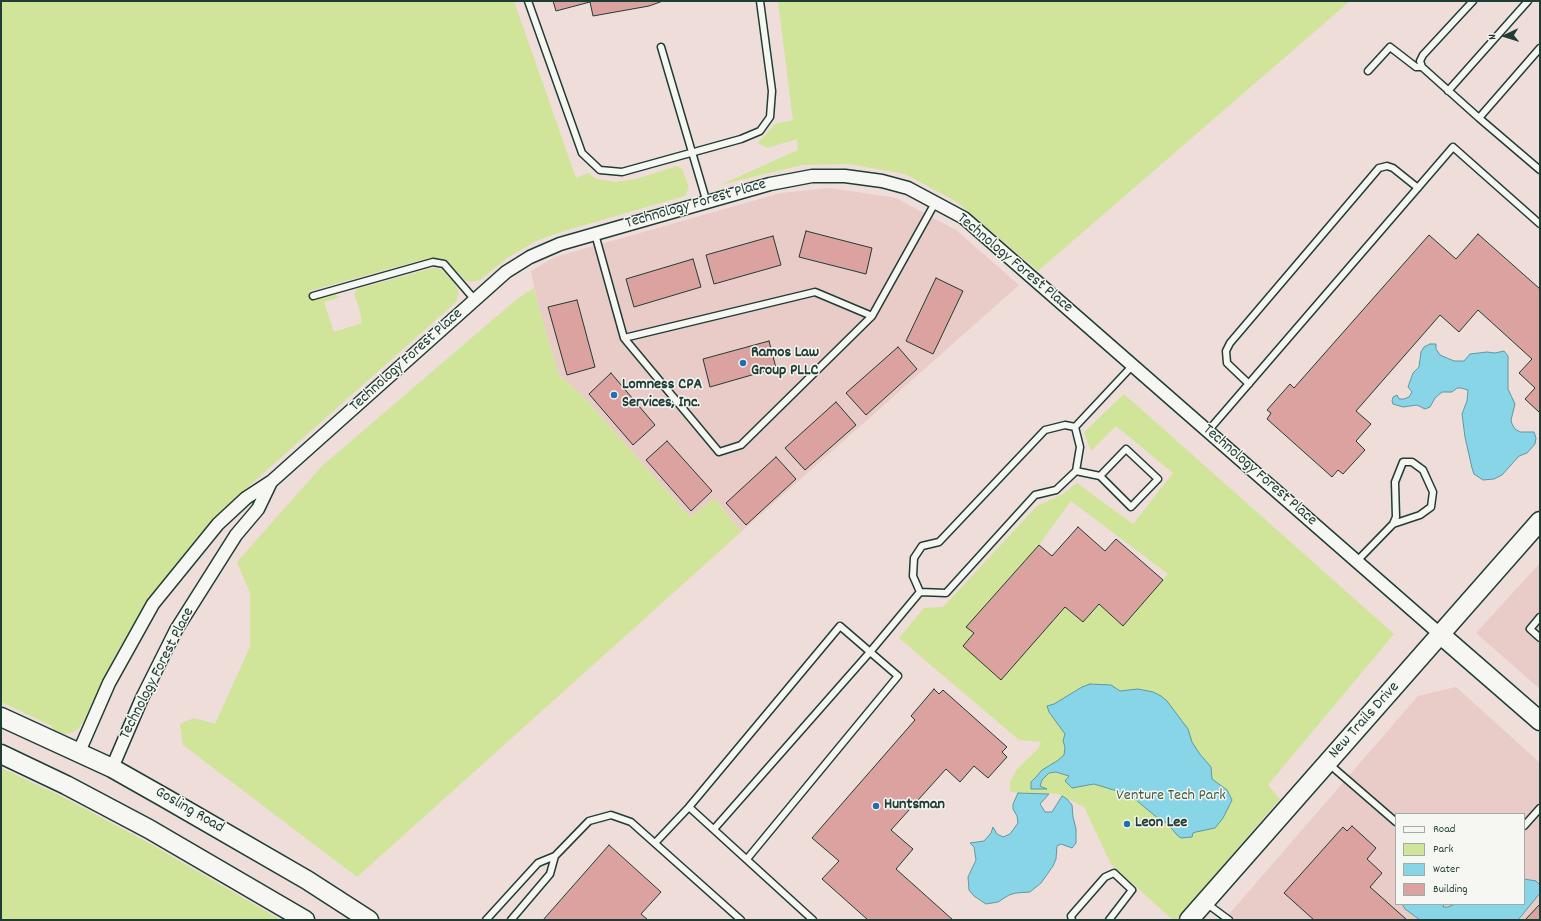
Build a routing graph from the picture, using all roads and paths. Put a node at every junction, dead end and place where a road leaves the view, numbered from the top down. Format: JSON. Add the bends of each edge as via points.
{"nodes":[{"id":1,"x":528,"y":1,"type":"edge"},
{"id":2,"x":760,"y":1,"type":"edge"},
{"id":3,"x":1473,"y":1,"type":"edge"},
{"id":4,"x":1528,"y":1,"type":"edge"},
{"id":5,"x":661,"y":47,"type":"dead end"},
{"id":6,"x":1540,"y":48,"type":"edge"},
{"id":7,"x":1422,"y":67,"type":"junction"},
{"id":8,"x":1368,"y":71,"type":"dead end"},
{"id":9,"x":1448,"y":90,"type":"junction"},
{"id":10,"x":1479,"y":118,"type":"junction"},
{"id":11,"x":692,"y":153,"type":"junction"},
{"id":12,"x":1540,"y":170,"type":"edge"},
{"id":13,"x":1418,"y":188,"type":"junction"},
{"id":14,"x":707,"y":203,"type":"junction"},
{"id":15,"x":935,"y":203,"type":"junction"},
{"id":16,"x":1540,"y":224,"type":"edge"},
{"id":17,"x":595,"y":234,"type":"junction"},
{"id":18,"x":313,"y":296,"type":"dead end"},
{"id":19,"x":475,"y":300,"type":"junction"},
{"id":20,"x":872,"y":316,"type":"junction"},
{"id":21,"x":624,"y":338,"type":"junction"},
{"id":22,"x":1133,"y":365,"type":"junction"},
{"id":23,"x":1249,"y":384,"type":"junction"},
{"id":24,"x":1075,"y":427,"type":"junction"},
{"id":25,"x":1208,"y":431,"type":"junction"},
{"id":26,"x":1076,"y":470,"type":"junction"},
{"id":27,"x":1100,"y":476,"type":"junction"},
{"id":28,"x":272,"y":481,"type":"junction"},
{"id":29,"x":1540,"y":521,"type":"edge"},
{"id":30,"x":1393,"y":524,"type":"junction"},
{"id":31,"x":1357,"y":561,"type":"junction"},
{"id":32,"x":920,"y":592,"type":"junction"},
{"id":33,"x":1540,"y":616,"type":"edge"},
{"id":34,"x":1441,"y":635,"type":"junction"},
{"id":35,"x":1540,"y":638,"type":"edge"},
{"id":36,"x":870,"y":652,"type":"junction"},
{"id":37,"x":1,"y":717,"type":"edge"},
{"id":38,"x":1540,"y":721,"type":"edge"},
{"id":39,"x":1,"y":754,"type":"edge"},
{"id":40,"x":78,"y":754,"type":"junction"},
{"id":41,"x":1328,"y":763,"type":"junction"},
{"id":42,"x":112,"y":768,"type":"junction"},
{"id":43,"x":689,"y":807,"type":"junction"},
{"id":44,"x":1540,"y":808,"type":"edge"},
{"id":45,"x":1395,"y":821,"type":"edge"},
{"id":46,"x":1525,"y":825,"type":"edge"},
{"id":47,"x":714,"y":829,"type":"junction"},
{"id":48,"x":655,"y":843,"type":"junction"},
{"id":49,"x":555,"y":856,"type":"junction"},
{"id":50,"x":747,"y":859,"type":"junction"},
{"id":51,"x":1205,"y":902,"type":"junction"},
{"id":52,"x":305,"y":920,"type":"edge"},
{"id":53,"x":369,"y":920,"type":"edge"},
{"id":54,"x":486,"y":920,"type":"edge"},
{"id":55,"x":511,"y":920,"type":"edge"},
{"id":56,"x":741,"y":920,"type":"edge"},
{"id":57,"x":813,"y":920,"type":"edge"},
{"id":58,"x":1072,"y":920,"type":"edge"},
{"id":59,"x":1109,"y":920,"type":"edge"},
{"id":60,"x":1189,"y":920,"type":"edge"},
{"id":61,"x":1229,"y":920,"type":"edge"}],
"edges":[{"from":1,"to":11,"type":"lane","via":[[582,153],[600,170],[622,172]]},
{"from":2,"to":11,"type":"lane","via":[[772,90],[770,117],[760,131]]},
{"from":3,"to":7,"type":"lane","via":[[1423,55],[1420,61]]},
{"from":4,"to":9,"type":"lane"},
{"from":5,"to":11,"type":"lane"},
{"from":6,"to":10,"type":"lane"},
{"from":7,"to":8,"type":"lane","via":[[1416,67],[1390,48]]},
{"from":7,"to":9,"type":"lane"},
{"from":9,"to":10,"type":"lane"},
{"from":10,"to":12,"type":"lane"},
{"from":11,"to":14,"type":"lane"},
{"from":13,"to":16,"type":"lane","via":[[1454,147]]},
{"from":13,"to":23,"type":"lane"},
{"from":13,"to":23,"type":"lane","via":[[1393,168],[1380,168],[1230,343],[1226,350],[1227,363]]},
{"from":14,"to":15,"type":"street","name":"Technology Forest Place","via":[[770,184],[812,176],[845,176],[882,180],[908,188]]},
{"from":14,"to":17,"type":"street","name":"Technology Forest Place"},
{"from":15,"to":20,"type":"lane"},
{"from":15,"to":22,"type":"street","name":"Technology Forest Place","via":[[964,218]]},
{"from":17,"to":19,"type":"street","name":"Technology Forest Place","via":[[560,244],[530,257],[506,272]]},
{"from":17,"to":21,"type":"lane"},
{"from":18,"to":19,"type":"lane","via":[[433,262],[444,264]]},
{"from":19,"to":28,"type":"street","name":"Technology Forest Place"},
{"from":20,"to":21,"type":"lane","via":[[815,292]]},
{"from":20,"to":21,"type":"lane","via":[[741,445],[719,452]]},
{"from":22,"to":24,"type":"lane"},
{"from":22,"to":25,"type":"street","name":"Technology Forest Place"},
{"from":23,"to":25,"type":"lane"},
{"from":24,"to":26,"type":"lane","via":[[1080,446]]},
{"from":24,"to":32,"type":"lane","via":[[1065,425],[1045,430],[939,542],[922,546],[914,558],[913,576]]},
{"from":25,"to":31,"type":"street","name":"Technology Forest Place"},
{"from":26,"to":27,"type":"lane"},
{"from":26,"to":32,"type":"lane","via":[[1056,490],[1035,495],[946,593]]},
{"from":27,"to":27,"type":"lane","via":[[1126,449],[1158,479],[1131,507]]},
{"from":28,"to":40,"type":"street","name":"Technology Forest Place","via":[[246,498],[218,524],[153,604],[109,683]]},
{"from":28,"to":42,"type":"street","name":"Technology Forest Place","via":[[258,509],[236,534],[176,630],[142,698]]},
{"from":29,"to":34,"type":"main road","name":"New Trails Drive"},
{"from":30,"to":30,"type":"lane","via":[[1420,515],[1431,507],[1433,492],[1423,470],[1412,462],[1403,462],[1395,482],[1396,517]]},
{"from":30,"to":31,"type":"lane"},
{"from":31,"to":34,"type":"street","name":"Technology Forest Place"},
{"from":32,"to":36,"type":"lane"},
{"from":33,"to":35,"type":"lane","via":[[1530,629]]},
{"from":34,"to":38,"type":"main road","name":"Technology Forest Place"},
{"from":34,"to":41,"type":"main road","name":"New Trails Drive"},
{"from":36,"to":43,"type":"lane","via":[[840,626]]},
{"from":36,"to":47,"type":"lane"},
{"from":36,"to":50,"type":"lane","via":[[898,676]]},
{"from":37,"to":40,"type":"main road","name":"Gosling Road"},
{"from":39,"to":52,"type":"main road","via":[[149,829]]},
{"from":40,"to":42,"type":"main road","name":"Gosling Road"},
{"from":41,"to":45,"type":"lane"},
{"from":41,"to":51,"type":"main road","name":"New Trails Drive"},
{"from":42,"to":53,"type":"main road","name":"Gosling Road","via":[[307,880]]},
{"from":43,"to":47,"type":"lane"},
{"from":43,"to":48,"type":"lane"},
{"from":44,"to":46,"type":"lane"},
{"from":47,"to":50,"type":"lane"},
{"from":48,"to":49,"type":"lane","via":[[631,822],[611,816],[589,821]]},
{"from":48,"to":56,"type":"lane"},
{"from":49,"to":54,"type":"lane","via":[[538,863]]},
{"from":49,"to":55,"type":"lane","via":[[550,874]]},
{"from":50,"to":57,"type":"lane"},
{"from":51,"to":60,"type":"main road","name":"New Trails Drive"},
{"from":51,"to":61,"type":"lane"},
{"from":58,"to":59,"type":"lane","via":[[1071,916],[1105,877],[1114,873],[1132,890]]}]}
